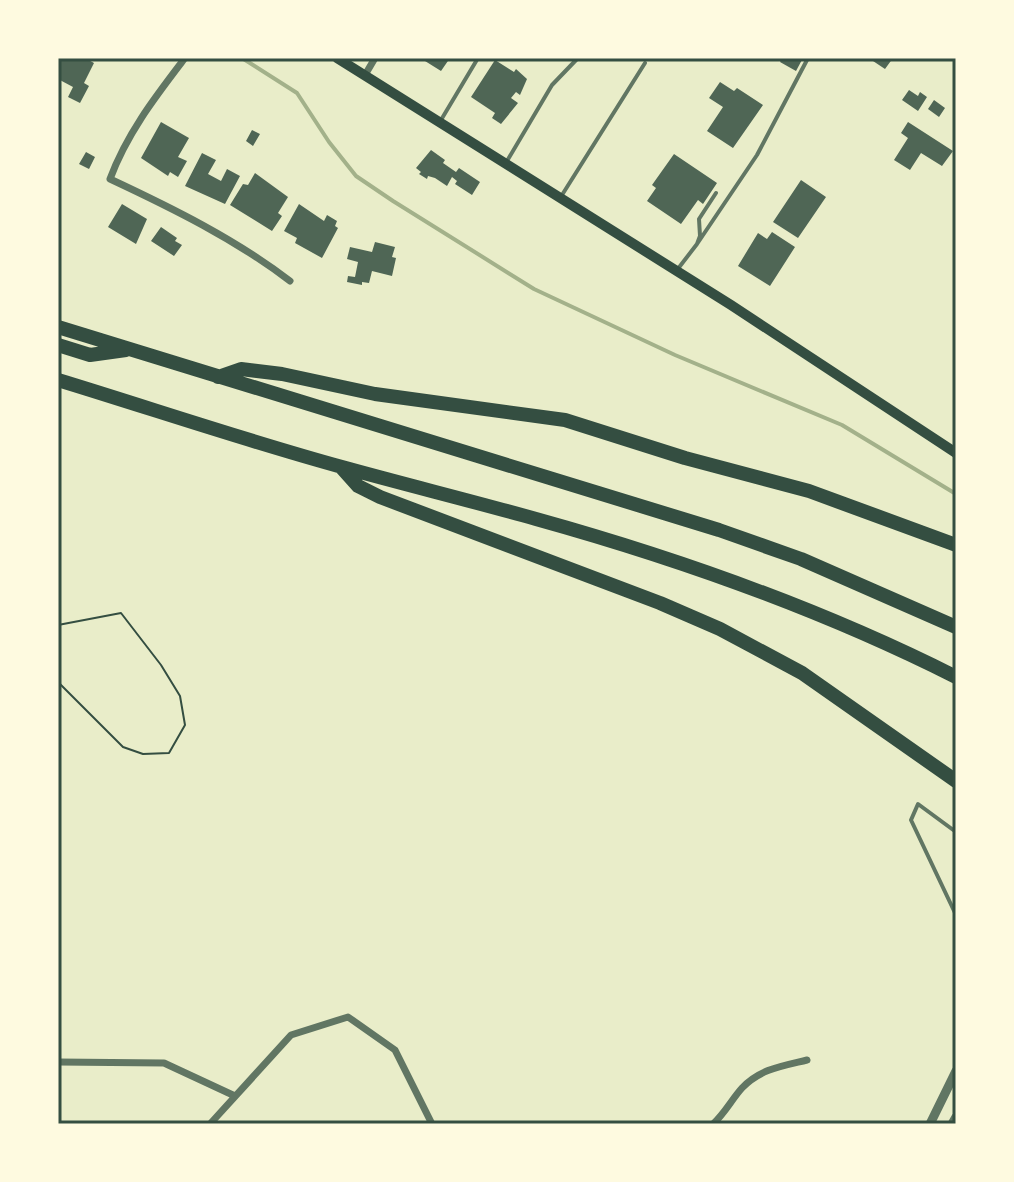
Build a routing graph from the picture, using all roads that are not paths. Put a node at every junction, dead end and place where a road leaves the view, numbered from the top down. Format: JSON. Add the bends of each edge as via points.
{"nodes":[{"id":1,"x":185,"y":58,"type":"edge"},
{"id":2,"x":337,"y":58,"type":"edge"},
{"id":3,"x":375,"y":58,"type":"edge"},
{"id":4,"x":478,"y":58,"type":"edge"},
{"id":5,"x":578,"y":58,"type":"edge"},
{"id":6,"x":807,"y":60,"type":"edge"},
{"id":7,"x":645,"y":63,"type":"dead end"},
{"id":8,"x":365,"y":75,"type":"junction"},
{"id":9,"x":440,"y":122,"type":"junction"},
{"id":10,"x":506,"y":163,"type":"junction"},
{"id":11,"x":716,"y":193,"type":"dead end"},
{"id":12,"x":561,"y":197,"type":"junction"},
{"id":13,"x":697,"y":244,"type":"junction"},
{"id":14,"x":677,"y":271,"type":"junction"},
{"id":15,"x":290,"y":281,"type":"dead end"},
{"id":16,"x":58,"y":327,"type":"edge"},
{"id":17,"x":58,"y":345,"type":"edge"},
{"id":18,"x":130,"y":350,"type":"junction"},
{"id":19,"x":218,"y":377,"type":"junction"},
{"id":20,"x":58,"y":380,"type":"edge"},
{"id":21,"x":956,"y":453,"type":"edge"},
{"id":22,"x":341,"y":467,"type":"junction"},
{"id":23,"x":956,"y":545,"type":"edge"},
{"id":24,"x":956,"y":627,"type":"edge"},
{"id":25,"x":950,"y":674,"type":"edge"},
{"id":26,"x":956,"y":781,"type":"edge"},
{"id":27,"x":956,"y":832,"type":"edge"},
{"id":28,"x":956,"y":915,"type":"edge"},
{"id":29,"x":807,"y":1060,"type":"dead end"},
{"id":30,"x":58,"y":1062,"type":"edge"},
{"id":31,"x":956,"y":1071,"type":"edge"},
{"id":32,"x":235,"y":1096,"type":"junction"},
{"id":33,"x":956,"y":1117,"type":"edge"},
{"id":34,"x":210,"y":1124,"type":"edge"},
{"id":35,"x":432,"y":1124,"type":"edge"},
{"id":36,"x":713,"y":1124,"type":"edge"},
{"id":37,"x":930,"y":1124,"type":"edge"},
{"id":38,"x":952,"y":1124,"type":"edge"}],
"edges":[{"from":1,"to":15,"type":"street","via":[[119,153],[110,179],[165,204]]},
{"from":2,"to":8,"type":"main road"},
{"from":3,"to":8,"type":"street"},
{"from":4,"to":9,"type":"lane"},
{"from":5,"to":10,"type":"lane","via":[[552,85]]},
{"from":6,"to":13,"type":"lane","via":[[757,155]]},
{"from":7,"to":12,"type":"lane"},
{"from":8,"to":9,"type":"main road"},
{"from":9,"to":10,"type":"main road"},
{"from":10,"to":12,"type":"main road"},
{"from":11,"to":13,"type":"lane","via":[[699,219]]},
{"from":12,"to":14,"type":"main road"},
{"from":13,"to":14,"type":"lane"},
{"from":14,"to":21,"type":"main road"},
{"from":16,"to":18,"type":"highway"},
{"from":17,"to":18,"type":"highway","via":[[90,355]]},
{"from":18,"to":19,"type":"highway"},
{"from":19,"to":23,"type":"highway","via":[[241,369],[282,374],[375,394],[565,420],[809,491]]},
{"from":19,"to":24,"type":"highway","via":[[719,530],[801,559]]},
{"from":20,"to":22,"type":"highway"},
{"from":22,"to":25,"type":"highway","via":[[539,520],[706,573],[789,602]]},
{"from":22,"to":26,"type":"highway","via":[[358,486],[380,497],[720,629],[802,673]]},
{"from":27,"to":28,"type":"lane","via":[[918,804],[911,820]]},
{"from":29,"to":36,"type":"street","via":[[765,1070],[741,1089]]},
{"from":30,"to":32,"type":"street","via":[[164,1063]]},
{"from":31,"to":37,"type":"street"},
{"from":32,"to":34,"type":"street"},
{"from":32,"to":35,"type":"street","via":[[291,1035],[348,1017],[395,1050]]},
{"from":33,"to":38,"type":"street"}]}
